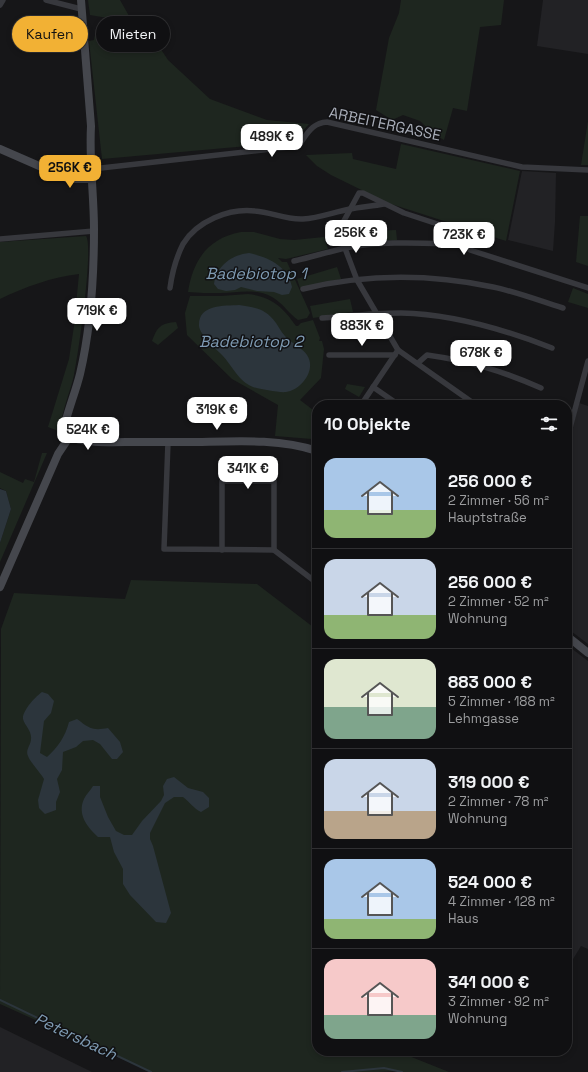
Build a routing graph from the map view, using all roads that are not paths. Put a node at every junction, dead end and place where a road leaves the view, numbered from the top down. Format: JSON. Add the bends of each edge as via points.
{"nodes":[{"id":1,"x":46,"y":0,"type":"edge"},
{"id":2,"x":81,"y":0,"type":"edge"},
{"id":3,"x":81,"y":9,"type":"junction"},
{"id":4,"x":0,"y":149,"type":"edge"},
{"id":5,"x":588,"y":170,"type":"edge"},
{"id":6,"x":92,"y":174,"type":"junction"},
{"id":7,"x":384,"y":204,"type":"junction"},
{"id":8,"x":350,"y":209,"type":"junction"},
{"id":9,"x":94,"y":231,"type":"junction"},
{"id":10,"x":0,"y":239,"type":"edge"},
{"id":11,"x":456,"y":244,"type":"dead end"},
{"id":12,"x":345,"y":248,"type":"junction"},
{"id":13,"x":294,"y":261,"type":"dead end"},
{"id":14,"x":357,"y":280,"type":"junction"},
{"id":15,"x":170,"y":288,"type":"dead end"},
{"id":16,"x":588,"y":288,"type":"edge"},
{"id":17,"x":302,"y":289,"type":"dead end"},
{"id":18,"x":563,"y":308,"type":"dead end"},
{"id":19,"x":376,"y":313,"type":"junction"},
{"id":20,"x":322,"y":318,"type":"dead end"},
{"id":21,"x":552,"y":348,"type":"dead end"},
{"id":22,"x":397,"y":353,"type":"junction"},
{"id":23,"x":329,"y":355,"type":"dead end"},
{"id":24,"x":588,"y":361,"type":"edge"},
{"id":25,"x":418,"y":363,"type":"junction"},
{"id":26,"x":373,"y":387,"type":"junction"},
{"id":27,"x":542,"y":388,"type":"dead end"},
{"id":28,"x":364,"y":400,"type":"edge"},
{"id":29,"x":392,"y":400,"type":"edge"},
{"id":30,"x":469,"y":400,"type":"edge"},
{"id":31,"x":572,"y":420,"type":"edge"},
{"id":32,"x":70,"y":436,"type":"junction"},
{"id":33,"x":168,"y":442,"type":"junction"},
{"id":34,"x":312,"y":450,"type":"edge"},
{"id":35,"x":222,"y":550,"type":"junction"},
{"id":36,"x":274,"y":550,"type":"junction"},
{"id":37,"x":312,"y":579,"type":"edge"},
{"id":38,"x":0,"y":587,"type":"edge"},
{"id":39,"x":572,"y":640,"type":"edge"},
{"id":40,"x":588,"y":654,"type":"edge"}],
"edges":[{"from":1,"to":3,"type":"street"},
{"from":2,"to":3,"type":"street"},
{"from":3,"to":6,"type":"street","via":[[91,126]]},
{"from":4,"to":6,"type":"street","via":[[61,175],[70,172]]},
{"from":5,"to":6,"type":"street","name":"ARBEITERGASSE","via":[[522,167],[327,122],[313,126],[298,146]]},
{"from":6,"to":9,"type":"street"},
{"from":7,"to":8,"type":"street"},
{"from":7,"to":8,"type":"street","via":[[359,193]]},
{"from":7,"to":16,"type":"street","via":[[404,214],[474,236],[470,250]]},
{"from":8,"to":12,"type":"street","via":[[340,228]]},
{"from":8,"to":15,"type":"street","via":[[316,218],[301,219],[246,210],[217,216],[202,225],[186,240],[176,260]]},
{"from":9,"to":10,"type":"street"},
{"from":9,"to":32,"type":"street","via":[[87,332],[80,375],[65,426]]},
{"from":11,"to":12,"type":"street","via":[[393,244]]},
{"from":12,"to":13,"type":"street"},
{"from":12,"to":14,"type":"street"},
{"from":14,"to":17,"type":"street"},
{"from":14,"to":18,"type":"street","via":[[410,276],[442,279],[494,287]]},
{"from":14,"to":19,"type":"street"},
{"from":19,"to":20,"type":"street"},
{"from":19,"to":21,"type":"street","via":[[402,313],[472,323],[495,328]]},
{"from":19,"to":22,"type":"street"},
{"from":22,"to":23,"type":"street"},
{"from":22,"to":25,"type":"street"},
{"from":22,"to":26,"type":"street"},
{"from":24,"to":31,"type":"street"},
{"from":25,"to":27,"type":"street","via":[[427,355],[451,358],[500,371]]},
{"from":25,"to":30,"type":"street"},
{"from":26,"to":28,"type":"street"},
{"from":26,"to":29,"type":"street"},
{"from":32,"to":33,"type":"street","via":[[89,441]]},
{"from":32,"to":38,"type":"street","via":[[58,454]]},
{"from":33,"to":34,"type":"street","via":[[236,441],[281,444]]},
{"from":33,"to":35,"type":"street","via":[[164,550]]},
{"from":35,"to":36,"type":"street"},
{"from":35,"to":36,"type":"street","via":[[222,481],[274,481]]},
{"from":36,"to":37,"type":"street"},
{"from":39,"to":40,"type":"street"}]}
